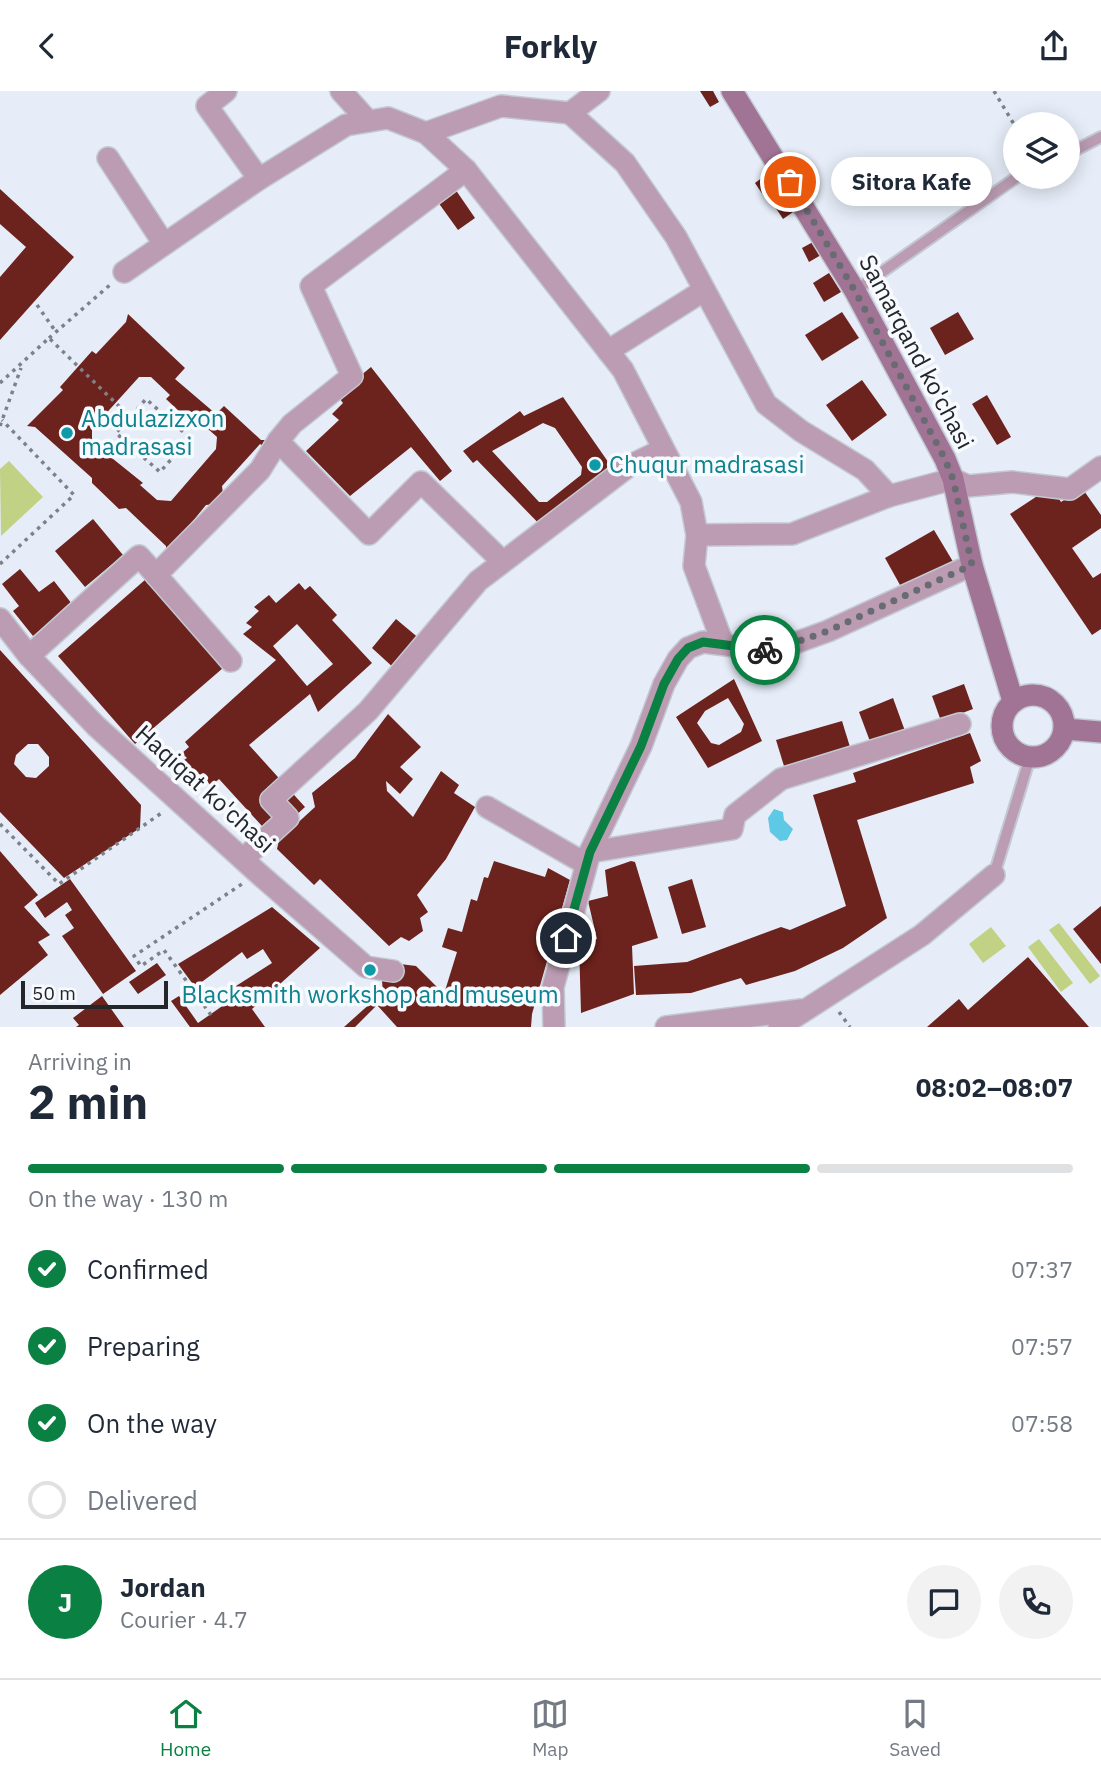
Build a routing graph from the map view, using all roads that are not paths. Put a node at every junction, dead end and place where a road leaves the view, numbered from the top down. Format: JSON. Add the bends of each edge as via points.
{"nodes":[{"id":1,"x":226,"y":91,"type":"edge"},
{"id":2,"x":341,"y":91,"type":"edge"},
{"id":3,"x":599,"y":91,"type":"edge"},
{"id":4,"x":732,"y":91,"type":"edge"},
{"id":5,"x":570,"y":113,"type":"junction"},
{"id":6,"x":368,"y":121,"type":"junction"},
{"id":7,"x":426,"y":133,"type":"junction"},
{"id":8,"x":1101,"y":137,"type":"edge"},
{"id":9,"x":1080,"y":148,"type":"edge"},
{"id":10,"x":108,"y":158,"type":"dead end"},
{"id":11,"x":466,"y":170,"type":"junction"},
{"id":12,"x":259,"y":179,"type":"junction"},
{"id":13,"x":1003,"y":187,"type":"edge"},
{"id":14,"x":164,"y":244,"type":"junction"},
{"id":15,"x":124,"y":272,"type":"road end"},
{"id":16,"x":703,"y":291,"type":"junction"},
{"id":17,"x":855,"y":291,"type":"junction"},
{"id":18,"x":608,"y":351,"type":"junction"},
{"id":19,"x":278,"y":441,"type":"junction"},
{"id":20,"x":662,"y":450,"type":"junction"},
{"id":21,"x":1098,"y":477,"type":"edge"},
{"id":22,"x":953,"y":479,"type":"junction"},
{"id":23,"x":889,"y":496,"type":"junction"},
{"id":24,"x":697,"y":535,"type":"junction"},
{"id":25,"x":502,"y":561,"type":"junction"},
{"id":26,"x":972,"y":565,"type":"junction"},
{"id":27,"x":156,"y":575,"type":"junction"},
{"id":28,"x":0,"y":619,"type":"edge"},
{"id":29,"x":723,"y":644,"type":"junction"},
{"id":30,"x":29,"y":656,"type":"junction"},
{"id":31,"x":231,"y":661,"type":"dead end"},
{"id":32,"x":1013,"y":701,"type":"junction"},
{"id":33,"x":960,"y":724,"type":"dead end"},
{"id":34,"x":1065,"y":729,"type":"junction"},
{"id":35,"x":1101,"y":732,"type":"edge"},
{"id":36,"x":1030,"y":757,"type":"junction"},
{"id":37,"x":487,"y":807,"type":"dead end"},
{"id":38,"x":588,"y":858,"type":"junction"},
{"id":39,"x":251,"y":866,"type":"junction"},
{"id":40,"x":994,"y":875,"type":"joint"},
{"id":41,"x":393,"y":971,"type":"dead end"},
{"id":42,"x":806,"y":1009,"type":"junction"},
{"id":43,"x":554,"y":1027,"type":"edge"},
{"id":44,"x":666,"y":1027,"type":"edge"},
{"id":45,"x":779,"y":1027,"type":"edge"}],
"edges":[{"from":1,"to":12,"type":"street","via":[[206,106]]},
{"from":2,"to":6,"type":"street"},
{"from":3,"to":5,"type":"street"},
{"from":4,"to":17,"type":"street","name":"Samarqand ko'chasi"},
{"from":5,"to":7,"type":"street","via":[[501,106]]},
{"from":5,"to":16,"type":"street","via":[[625,163],[676,237]]},
{"from":6,"to":7,"type":"street","via":[[388,118]]},
{"from":6,"to":12,"type":"street","via":[[346,125]]},
{"from":7,"to":11,"type":"street"},
{"from":8,"to":9,"type":"lane"},
{"from":10,"to":14,"type":"street"},
{"from":11,"to":18,"type":"street"},
{"from":11,"to":19,"type":"street","via":[[311,286],[352,376],[292,424]]},
{"from":12,"to":14,"type":"street"},
{"from":13,"to":17,"type":"lane"},
{"from":14,"to":15,"type":"street"},
{"from":16,"to":18,"type":"street"},
{"from":16,"to":23,"type":"street","via":[[766,404],[865,470]]},
{"from":17,"to":22,"type":"street","name":"Samarqand ko'chasi"},
{"from":18,"to":20,"type":"street","via":[[623,370]]},
{"from":19,"to":25,"type":"street","via":[[369,534],[421,482]]},
{"from":19,"to":27,"type":"street","via":[[260,470]]},
{"from":20,"to":24,"type":"street","via":[[685,486]]},
{"from":20,"to":25,"type":"street","via":[[629,466]]},
{"from":21,"to":22,"type":"street","via":[[1070,489],[1012,482],[968,486]]},
{"from":22,"to":23,"type":"street"},
{"from":22,"to":26,"type":"street","name":"Samarqand ko'chasi"},
{"from":23,"to":24,"type":"street","via":[[792,534]]},
{"from":24,"to":29,"type":"street","via":[[694,566]]},
{"from":25,"to":39,"type":"street","via":[[478,580],[368,711],[271,800],[288,818]]},
{"from":26,"to":29,"type":"street","via":[[828,631],[773,650]]},
{"from":26,"to":32,"type":"street","name":"Samarqand ko'chasi"},
{"from":27,"to":30,"type":"street","via":[[139,556]]},
{"from":27,"to":31,"type":"street"},
{"from":28,"to":30,"type":"street","name":"Haqiqat ko'chasi"},
{"from":29,"to":38,"type":"street","via":[[703,642],[678,659]]},
{"from":30,"to":39,"type":"street","name":"Haqiqat ko'chasi","via":[[96,726]]},
{"from":32,"to":34,"type":"street","via":[[1037,694],[1048,698],[1058,706]]},
{"from":32,"to":36,"type":"street","via":[[1005,710],[1003,734],[1018,754]]},
{"from":33,"to":38,"type":"street","via":[[781,779],[735,815],[732,829]]},
{"from":34,"to":35,"type":"street"},
{"from":34,"to":36,"type":"street","via":[[1053,750]]},
{"from":36,"to":40,"type":"lane"},
{"from":37,"to":38,"type":"street"},
{"from":38,"to":43,"type":"street","via":[[553,987]]},
{"from":39,"to":41,"type":"street","name":"Haqiqat ko'chasi","via":[[366,967]]},
{"from":40,"to":42,"type":"street","via":[[922,935]]},
{"from":42,"to":44,"type":"street"},
{"from":42,"to":45,"type":"street"}]}
